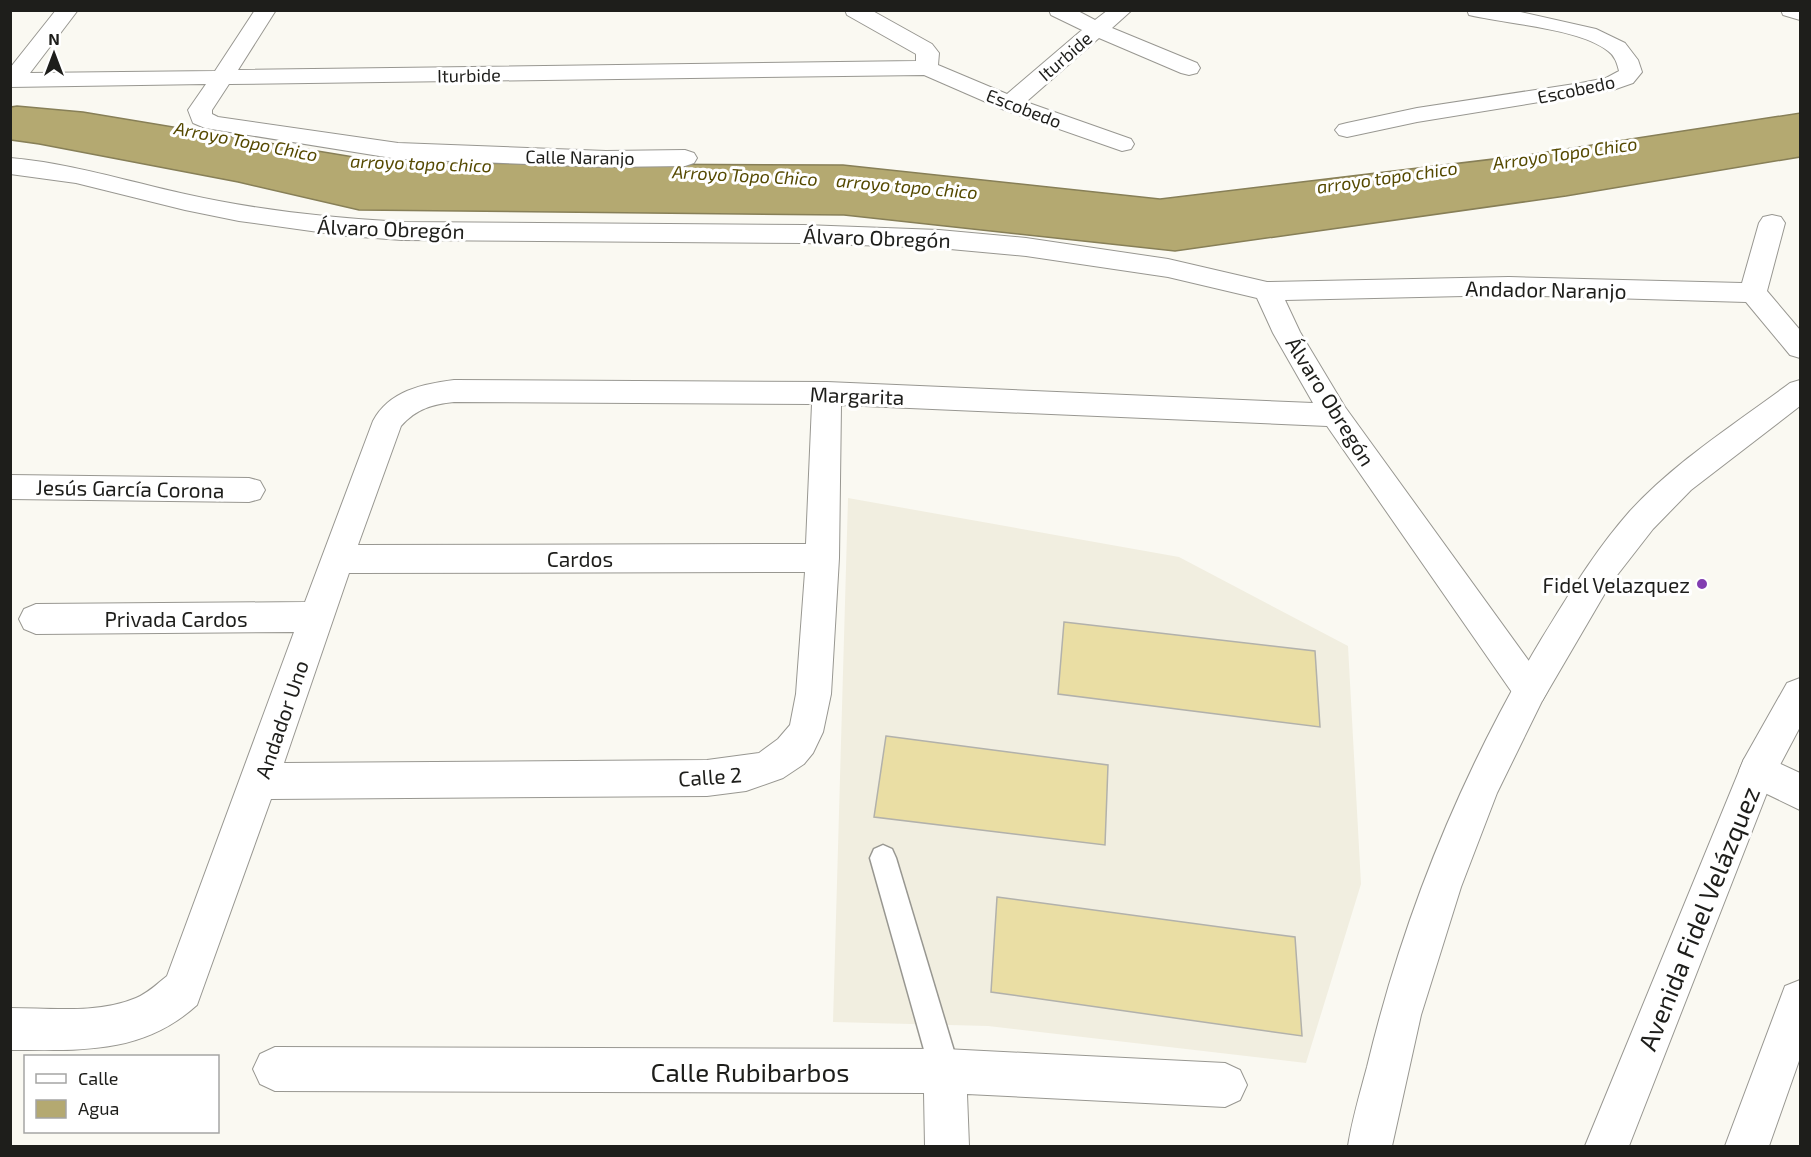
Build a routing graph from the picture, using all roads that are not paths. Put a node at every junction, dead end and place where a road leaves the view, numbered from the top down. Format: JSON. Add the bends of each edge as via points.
{"nodes":[{"id":1,"x":68,"y":10,"type":"edge"},
{"id":2,"x":266,"y":10,"type":"edge"},
{"id":3,"x":855,"y":10,"type":"edge"},
{"id":4,"x":1059,"y":10,"type":"edge"},
{"id":5,"x":1122,"y":10,"type":"edge"},
{"id":6,"x":1477,"y":10,"type":"edge"},
{"id":7,"x":1791,"y":10,"type":"edge"},
{"id":8,"x":1800,"y":14,"type":"edge"},
{"id":9,"x":1096,"y":29,"type":"junction"},
{"id":10,"x":927,"y":68,"type":"junction"},
{"id":11,"x":1189,"y":68,"type":"dead end"},
{"id":12,"x":220,"y":78,"type":"junction"},
{"id":13,"x":12,"y":80,"type":"edge"},
{"id":14,"x":1010,"y":104,"type":"junction"},
{"id":15,"x":1347,"y":130,"type":"dead end"},
{"id":16,"x":1122,"y":144,"type":"dead end"},
{"id":17,"x":685,"y":158,"type":"dead end"},
{"id":18,"x":10,"y":166,"type":"edge"},
{"id":19,"x":1772,"y":223,"type":"dead end"},
{"id":20,"x":1267,"y":291,"type":"junction"},
{"id":21,"x":1753,"y":293,"type":"junction"},
{"id":22,"x":1800,"y":348,"type":"edge"},
{"id":23,"x":1800,"y":391,"type":"edge"},
{"id":24,"x":827,"y":393,"type":"junction"},
{"id":25,"x":1335,"y":415,"type":"junction"},
{"id":26,"x":388,"y":421,"type":"joint"},
{"id":27,"x":10,"y":487,"type":"edge"},
{"id":28,"x":249,"y":490,"type":"dead end"},
{"id":29,"x":823,"y":558,"type":"junction"},
{"id":30,"x":338,"y":559,"type":"junction"},
{"id":31,"x":316,"y":617,"type":"junction"},
{"id":32,"x":36,"y":619,"type":"dead end"},
{"id":33,"x":1530,"y":690,"type":"junction"},
{"id":34,"x":1800,"y":694,"type":"edge"},
{"id":35,"x":1757,"y":771,"type":"junction"},
{"id":36,"x":259,"y":781,"type":"junction"},
{"id":37,"x":1800,"y":792,"type":"edge"},
{"id":38,"x":883,"y":858,"type":"dead end"},
{"id":39,"x":1800,"y":1001,"type":"edge"},
{"id":40,"x":10,"y":1029,"type":"edge"},
{"id":41,"x":274,"y":1069,"type":"dead end"},
{"id":42,"x":945,"y":1071,"type":"junction"},
{"id":43,"x":1225,"y":1085,"type":"dead end"},
{"id":44,"x":947,"y":1146,"type":"edge"},
{"id":45,"x":1370,"y":1146,"type":"edge"},
{"id":46,"x":1607,"y":1146,"type":"edge"},
{"id":47,"x":1747,"y":1146,"type":"edge"}],
"edges":[{"from":1,"to":13,"type":"main road"},
{"from":2,"to":12,"type":"main road"},
{"from":3,"to":10,"type":"main road","via":[[924,49],[928,53]]},
{"from":4,"to":9,"type":"main road"},
{"from":5,"to":9,"type":"main road","name":"Iturbide"},
{"from":6,"to":15,"type":"main road","name":"Escobedo","via":[[1586,33],[1612,43],[1629,62],[1631,72],[1613,83],[1581,90]]},
{"from":7,"to":8,"type":"main road"},
{"from":9,"to":11,"type":"main road"},
{"from":9,"to":14,"type":"main road","name":"Iturbide"},
{"from":10,"to":12,"type":"main road","name":"Iturbide"},
{"from":10,"to":14,"type":"main road","name":"Escobedo"},
{"from":12,"to":13,"type":"main road","name":"Iturbide"},
{"from":12,"to":17,"type":"main road","name":"Calle Naranjo","via":[[200,110],[201,118],[213,123],[398,151]]},
{"from":14,"to":16,"type":"main road","name":"Escobedo"},
{"from":18,"to":20,"type":"main road","name":"Álvaro Obregón","via":[[70,173],[186,202],[308,225],[402,231],[939,239],[1168,268]]},
{"from":19,"to":21,"type":"main road"},
{"from":20,"to":21,"type":"main road","name":"Andador Naranjo","via":[[1509,286]]},
{"from":20,"to":25,"type":"main road","name":"Álvaro Obregón"},
{"from":21,"to":22,"type":"main road"},
{"from":23,"to":33,"type":"main road","via":[[1680,481],[1642,519],[1599,573]]},
{"from":24,"to":25,"type":"main road","name":"Margarita"},
{"from":24,"to":26,"type":"main road","name":"Margarita","via":[[454,391],[413,399]]},
{"from":24,"to":29,"type":"main road","name":"Calle 2"},
{"from":25,"to":33,"type":"main road","name":"Álvaro Obregón"},
{"from":26,"to":30,"type":"main road","name":"Andador Uno"},
{"from":27,"to":28,"type":"main road","name":"Jesús García Corona"},
{"from":29,"to":30,"type":"main road","name":"Cardos"},
{"from":29,"to":36,"type":"main road","name":"Calle 2","via":[[815,679],[807,729],[800,743],[765,769],[741,776],[707,778]]},
{"from":30,"to":31,"type":"main road","name":"Andador Uno"},
{"from":31,"to":32,"type":"main road","name":"Privada Cardos"},
{"from":31,"to":36,"type":"main road","name":"Andador Uno"},
{"from":33,"to":45,"type":"main road","via":[[1481,786],[1441,887],[1400,1015]]},
{"from":34,"to":35,"type":"main road","name":"Avenida Fidel Velázquez"},
{"from":35,"to":37,"type":"main road"},
{"from":35,"to":46,"type":"main road","name":"Avenida Fidel Velázquez"},
{"from":36,"to":40,"type":"main road","name":"Andador Uno","via":[[182,990],[162,1009],[107,1028]]},
{"from":38,"to":42,"type":"lane"},
{"from":39,"to":47,"type":"main road"},
{"from":41,"to":42,"type":"main road","name":"Calle Rubibarbos"},
{"from":42,"to":43,"type":"main road","name":"Calle Rubibarbos"},
{"from":42,"to":44,"type":"main road"}]}
